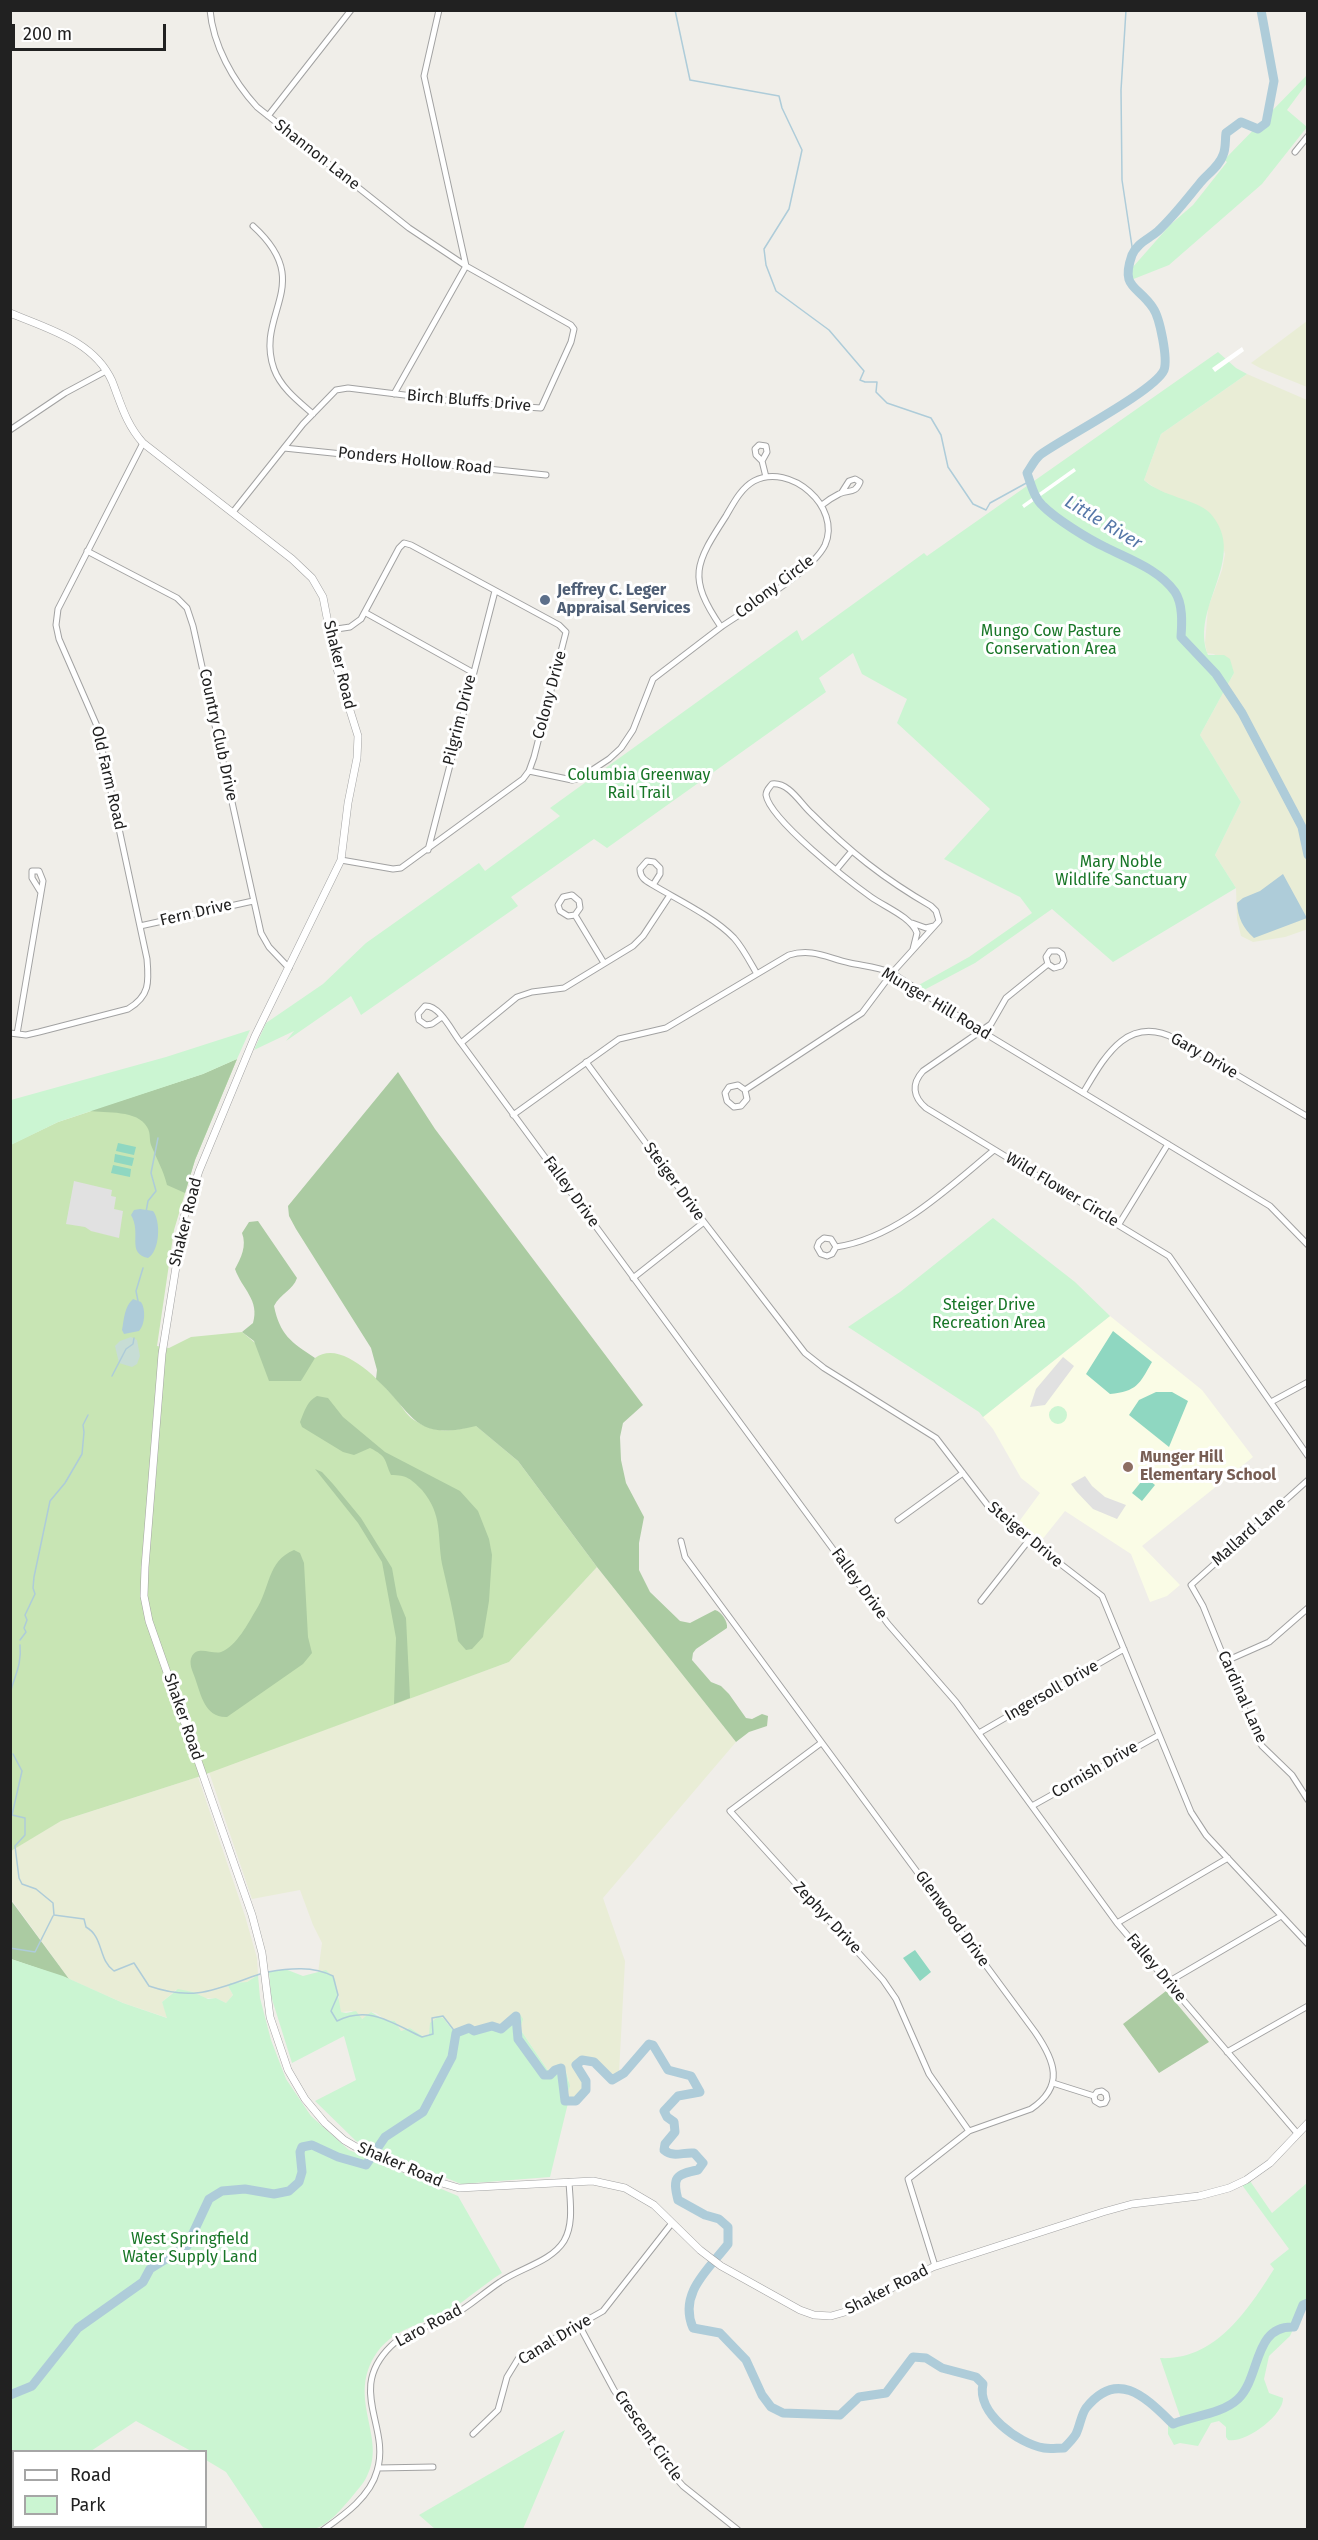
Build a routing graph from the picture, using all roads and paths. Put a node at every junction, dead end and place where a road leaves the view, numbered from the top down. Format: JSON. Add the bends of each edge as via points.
{"nodes":[{"id":1,"x":210,"y":10,"type":"edge"},
{"id":2,"x":351,"y":10,"type":"edge"},
{"id":3,"x":439,"y":10,"type":"edge"},
{"id":4,"x":268,"y":116,"type":"junction"},
{"id":5,"x":1308,"y":136,"type":"edge"},
{"id":6,"x":1295,"y":152,"type":"dead end"},
{"id":7,"x":253,"y":226,"type":"dead end"},
{"id":8,"x":466,"y":266,"type":"junction"},
{"id":9,"x":10,"y":313,"type":"edge"},
{"id":10,"x":106,"y":371,"type":"junction"},
{"id":11,"x":394,"y":394,"type":"junction"},
{"id":12,"x":313,"y":414,"type":"junction"},
{"id":13,"x":10,"y":430,"type":"edge"},
{"id":14,"x":143,"y":443,"type":"junction"},
{"id":15,"x":285,"y":448,"type":"junction"},
{"id":16,"x":762,"y":461,"type":"dead end"},
{"id":17,"x":546,"y":475,"type":"dead end"},
{"id":18,"x":766,"y":477,"type":"junction"},
{"id":19,"x":842,"y":492,"type":"dead end"},
{"id":20,"x":822,"y":505,"type":"junction"},
{"id":21,"x":233,"y":512,"type":"junction"},
{"id":22,"x":87,"y":551,"type":"junction"},
{"id":23,"x":495,"y":591,"type":"junction"},
{"id":24,"x":366,"y":613,"type":"junction"},
{"id":25,"x":721,"y":627,"type":"junction"},
{"id":26,"x":330,"y":630,"type":"junction"},
{"id":27,"x":472,"y":672,"type":"junction"},
{"id":28,"x":529,"y":771,"type":"junction"},
{"id":29,"x":428,"y":850,"type":"junction"},
{"id":30,"x":851,"y":852,"type":"junction"},
{"id":31,"x":341,"y":860,"type":"junction"},
{"id":32,"x":836,"y":870,"type":"junction"},
{"id":33,"x":653,"y":885,"type":"junction"},
{"id":34,"x":40,"y":891,"type":"dead end"},
{"id":35,"x":670,"y":896,"type":"junction"},
{"id":36,"x":253,"y":901,"type":"junction"},
{"id":37,"x":575,"y":915,"type":"junction"},
{"id":38,"x":910,"y":923,"type":"junction"},
{"id":39,"x":140,"y":926,"type":"junction"},
{"id":40,"x":935,"y":926,"type":"junction"},
{"id":41,"x":913,"y":949,"type":"junction"},
{"id":42,"x":604,"y":963,"type":"junction"},
{"id":43,"x":1048,"y":964,"type":"dead end"},
{"id":44,"x":288,"y":968,"type":"junction"},
{"id":45,"x":892,"y":973,"type":"junction"},
{"id":46,"x":757,"y":974,"type":"junction"},
{"id":47,"x":442,"y":1017,"type":"junction"},
{"id":48,"x":981,"y":1031,"type":"junction"},
{"id":49,"x":14,"y":1033,"type":"edge"},
{"id":50,"x":461,"y":1043,"type":"junction"},
{"id":51,"x":586,"y":1062,"type":"junction"},
{"id":52,"x":745,"y":1090,"type":"junction"},
{"id":53,"x":1083,"y":1093,"type":"junction"},
{"id":54,"x":513,"y":1115,"type":"junction"},
{"id":55,"x":1308,"y":1117,"type":"edge"},
{"id":56,"x":1168,"y":1144,"type":"junction"},
{"id":57,"x":994,"y":1149,"type":"junction"},
{"id":58,"x":704,"y":1222,"type":"junction"},
{"id":59,"x":1119,"y":1224,"type":"junction"},
{"id":60,"x":1308,"y":1245,"type":"edge"},
{"id":61,"x":836,"y":1247,"type":"dead end"},
{"id":62,"x":633,"y":1278,"type":"junction"},
{"id":63,"x":1308,"y":1382,"type":"edge"},
{"id":64,"x":1271,"y":1402,"type":"junction"},
{"id":65,"x":1308,"y":1456,"type":"edge"},
{"id":66,"x":963,"y":1473,"type":"junction"},
{"id":67,"x":1308,"y":1480,"type":"edge"},
{"id":68,"x":897,"y":1520,"type":"dead end"},
{"id":69,"x":1029,"y":1540,"type":"junction"},
{"id":70,"x":681,"y":1541,"type":"dead end"},
{"id":71,"x":1191,"y":1585,"type":"joint"},
{"id":72,"x":981,"y":1601,"type":"dead end"},
{"id":73,"x":1308,"y":1608,"type":"edge"},
{"id":74,"x":1124,"y":1649,"type":"junction"},
{"id":75,"x":1226,"y":1661,"type":"junction"},
{"id":76,"x":979,"y":1733,"type":"junction"},
{"id":77,"x":1159,"y":1735,"type":"junction"},
{"id":78,"x":821,"y":1743,"type":"junction"},
{"id":79,"x":1308,"y":1800,"type":"edge"},
{"id":80,"x":1032,"y":1806,"type":"junction"},
{"id":81,"x":1228,"y":1858,"type":"junction"},
{"id":82,"x":1281,"y":1916,"type":"junction"},
{"id":83,"x":1117,"y":1923,"type":"junction"},
{"id":84,"x":1308,"y":1944,"type":"edge"},
{"id":85,"x":1168,"y":1982,"type":"junction"},
{"id":86,"x":1308,"y":2006,"type":"edge"},
{"id":87,"x":1227,"y":2052,"type":"junction"},
{"id":88,"x":1053,"y":2082,"type":"junction"},
{"id":89,"x":1095,"y":2096,"type":"dead end"},
{"id":90,"x":1308,"y":2123,"type":"edge"},
{"id":91,"x":969,"y":2131,"type":"junction"},
{"id":92,"x":1297,"y":2133,"type":"junction"},
{"id":93,"x":569,"y":2182,"type":"junction"},
{"id":94,"x":672,"y":2223,"type":"junction"},
{"id":95,"x":935,"y":2266,"type":"junction"},
{"id":96,"x":579,"y":2325,"type":"junction"},
{"id":97,"x":473,"y":2434,"type":"dead end"},
{"id":98,"x":433,"y":2467,"type":"dead end"},
{"id":99,"x":378,"y":2468,"type":"junction"},
{"id":100,"x":322,"y":2529,"type":"edge"},
{"id":101,"x":738,"y":2529,"type":"edge"}],
"edges":[{"from":1,"to":4,"type":"street","name":"Shannon Lane","via":[[213,33],[234,76]]},
{"from":2,"to":4,"type":"street"},
{"from":3,"to":8,"type":"street","via":[[424,76]]},
{"from":4,"to":8,"type":"street","name":"Shannon Lane","via":[[409,228]]},
{"from":5,"to":6,"type":"street"},
{"from":7,"to":12,"type":"street","via":[[282,266],[281,295],[270,343],[273,367],[292,396]]},
{"from":8,"to":11,"type":"street"},
{"from":8,"to":11,"type":"street","name":"Birch Bluffs Drive","via":[[574,329],[541,408]]},
{"from":9,"to":10,"type":"street","name":"Shaker Road","via":[[83,345]]},
{"from":10,"to":13,"type":"street"},
{"from":10,"to":14,"type":"street","name":"Shaker Road","via":[[127,423]]},
{"from":11,"to":12,"type":"street","name":"Birch Bluffs Drive","via":[[336,390]]},
{"from":12,"to":15,"type":"street","name":"Birch Bluffs Drive"},
{"from":14,"to":21,"type":"street","name":"Shaker Road"},
{"from":14,"to":22,"type":"street","name":"Old Farm Road"},
{"from":15,"to":17,"type":"street","name":"Ponders Hollow Road"},
{"from":15,"to":21,"type":"street","name":"Birch Bluffs Drive"},
{"from":16,"to":18,"type":"street"},
{"from":18,"to":20,"type":"street","via":[[783,476],[797,481]]},
{"from":18,"to":25,"type":"street","name":"Colony Circle","via":[[742,490],[699,563],[701,592]]},
{"from":19,"to":20,"type":"street"},
{"from":20,"to":25,"type":"street","name":"Colony Circle","via":[[827,537],[817,556]]},
{"from":21,"to":26,"type":"street","name":"Shaker Road","via":[[312,578],[323,597]]},
{"from":22,"to":36,"type":"street","name":"Country Club Drive","via":[[177,598],[187,608],[210,695]]},
{"from":22,"to":39,"type":"street","name":"Old Farm Road","via":[[58,609],[56,625],[97,726]]},
{"from":23,"to":24,"type":"street","name":"Colony Drive","via":[[404,543]]},
{"from":23,"to":27,"type":"street","name":"Pilgrim Drive"},
{"from":23,"to":28,"type":"street","name":"Colony Drive","via":[[566,632]]},
{"from":24,"to":26,"type":"street","via":[[356,624]]},
{"from":24,"to":27,"type":"street"},
{"from":25,"to":28,"type":"street","name":"Colony Circle","via":[[653,679],[633,730],[609,759],[572,780]]},
{"from":26,"to":31,"type":"street","name":"Shaker Road","via":[[359,746]]},
{"from":27,"to":29,"type":"street","name":"Pilgrim Drive"},
{"from":28,"to":29,"type":"street"},
{"from":29,"to":31,"type":"street","via":[[397,869]]},
{"from":30,"to":32,"type":"street"},
{"from":30,"to":32,"type":"street","via":[[787,787],[772,784],[766,791],[771,805]]},
{"from":30,"to":40,"type":"street","via":[[931,906],[939,916]]},
{"from":31,"to":44,"type":"street","name":"Shaker Road"},
{"from":32,"to":38,"type":"street"},
{"from":33,"to":33,"type":"street","via":[[640,873],[647,861],[660,868]]},
{"from":33,"to":35,"type":"street"},
{"from":34,"to":49,"type":"street"},
{"from":35,"to":42,"type":"street","via":[[643,936]]},
{"from":35,"to":46,"type":"street","via":[[729,933]]},
{"from":36,"to":39,"type":"street","name":"Fern Drive"},
{"from":36,"to":44,"type":"street","name":"Country Club Drive","via":[[264,940]]},
{"from":37,"to":37,"type":"street","via":[[580,908],[578,899],[572,895],[563,897],[560,912]]},
{"from":37,"to":42,"type":"street"},
{"from":38,"to":40,"type":"street","via":[[926,928]]},
{"from":38,"to":41,"type":"street","via":[[917,933]]},
{"from":39,"to":49,"type":"street","name":"Old Farm Road","via":[[149,982],[147,992],[137,1003],[106,1016],[39,1032]]},
{"from":40,"to":41,"type":"street"},
{"from":41,"to":45,"type":"street"},
{"from":42,"to":50,"type":"street","via":[[564,987],[517,997]]},
{"from":43,"to":48,"type":"street","name":"Wild Flower Circle","via":[[1010,994],[993,1022]]},
{"from":44,"to":93,"type":"street","name":"Shaker Road","via":[[244,1062],[184,1217],[162,1354],[144,1596],[252,1915],[272,2025],[295,2085],[305,2099],[334,2132],[372,2155],[435,2181],[459,2188]]},
{"from":45,"to":46,"type":"street","name":"Munger Hill Road","via":[[811,952],[789,955]]},
{"from":45,"to":48,"type":"street","name":"Munger Hill Road"},
{"from":45,"to":52,"type":"street","via":[[854,1020]]},
{"from":46,"to":51,"type":"street","name":"Munger Hill Road","via":[[674,1024],[619,1038]]},
{"from":47,"to":47,"type":"street","via":[[426,1025],[418,1014],[429,1005]]},
{"from":47,"to":50,"type":"street","name":"Falley Drive"},
{"from":48,"to":53,"type":"street","name":"Munger Hill Road"},
{"from":48,"to":57,"type":"street","name":"Wild Flower Circle","via":[[923,1071],[916,1079],[915,1093],[926,1108]]},
{"from":50,"to":54,"type":"street","name":"Falley Drive"},
{"from":51,"to":54,"type":"street","name":"Munger Hill Road"},
{"from":51,"to":58,"type":"street","name":"Steiger Drive"},
{"from":52,"to":52,"type":"street","via":[[740,1085],[731,1086],[725,1093],[727,1101],[732,1106],[741,1106],[747,1099]]},
{"from":53,"to":55,"type":"street","name":"Gary Drive","via":[[1115,1045],[1134,1034],[1157,1032],[1176,1039]]},
{"from":53,"to":56,"type":"street","name":"Munger Hill Road"},
{"from":54,"to":62,"type":"street","name":"Falley Drive"},
{"from":56,"to":59,"type":"street"},
{"from":56,"to":60,"type":"street","name":"Munger Hill Road","via":[[1276,1209]]},
{"from":57,"to":59,"type":"street","name":"Wild Flower Circle"},
{"from":57,"to":61,"type":"street","via":[[898,1223],[873,1237]]},
{"from":58,"to":62,"type":"street"},
{"from":58,"to":66,"type":"street","name":"Steiger Drive","via":[[805,1353],[936,1438]]},
{"from":59,"to":64,"type":"street","name":"Wild Flower Circle","via":[[1169,1256]]},
{"from":62,"to":76,"type":"street","name":"Falley Drive","via":[[888,1624]]},
{"from":63,"to":64,"type":"street"},
{"from":64,"to":65,"type":"street","name":"Wild Flower Circle"},
{"from":66,"to":68,"type":"street"},
{"from":66,"to":69,"type":"street","name":"Steiger Drive","via":[[992,1511]]},
{"from":67,"to":71,"type":"street","name":"Mallard Lane"},
{"from":69,"to":72,"type":"street"},
{"from":69,"to":74,"type":"street","name":"Steiger Drive","via":[[1101,1596]]},
{"from":70,"to":78,"type":"street","name":"Glenwood Drive","via":[[685,1557]]},
{"from":71,"to":75,"type":"street","name":"Cardinal Lane"},
{"from":73,"to":75,"type":"street","via":[[1269,1642]]},
{"from":74,"to":76,"type":"street","name":"Ingersoll Drive"},
{"from":74,"to":77,"type":"street","name":"Steiger Drive"},
{"from":75,"to":79,"type":"street","name":"Cardinal Lane","via":[[1262,1746],[1292,1774]]},
{"from":76,"to":80,"type":"street","name":"Falley Drive"},
{"from":77,"to":80,"type":"street","name":"Cornish Drive"},
{"from":77,"to":81,"type":"street","name":"Steiger Drive","via":[[1191,1812]]},
{"from":78,"to":88,"type":"street","name":"Glenwood Drive","via":[[1035,2032],[1050,2057]]},
{"from":78,"to":91,"type":"street","name":"Zephyr Drive","via":[[730,1810],[883,1980],[896,1999],[929,2074]]},
{"from":80,"to":83,"type":"street","name":"Falley Drive"},
{"from":81,"to":82,"type":"street","name":"Steiger Drive"},
{"from":81,"to":83,"type":"street"},
{"from":82,"to":84,"type":"street","name":"Steiger Drive"},
{"from":82,"to":85,"type":"street"},
{"from":83,"to":85,"type":"street","name":"Falley Drive"},
{"from":85,"to":87,"type":"street","name":"Falley Drive"},
{"from":86,"to":87,"type":"street"},
{"from":87,"to":92,"type":"street","name":"Falley Drive"},
{"from":88,"to":89,"type":"street"},
{"from":88,"to":91,"type":"street","via":[[1046,2096],[1031,2109]]},
{"from":90,"to":92,"type":"street","name":"Shaker Road"},
{"from":91,"to":95,"type":"street","via":[[908,2179]]},
{"from":92,"to":95,"type":"street","name":"Shaker Road","via":[[1264,2167],[1225,2190],[1118,2207]]},
{"from":93,"to":94,"type":"street","name":"Shaker Road","via":[[601,2182],[625,2188],[648,2201]]},
{"from":93,"to":99,"type":"street","name":"Laro Road","via":[[569,2228],[559,2247],[508,2276],[457,2313],[399,2340],[383,2355],[369,2394],[379,2447]]},
{"from":94,"to":95,"type":"street","name":"Shaker Road","via":[[716,2263],[800,2310],[827,2316],[857,2307]]},
{"from":94,"to":96,"type":"street","name":"Canal Drive","via":[[609,2304]]},
{"from":96,"to":97,"type":"street","name":"Canal Drive","via":[[518,2359],[507,2377],[498,2410]]},
{"from":96,"to":101,"type":"street","name":"Crescent Circle","via":[[614,2390],[671,2474]]},
{"from":98,"to":99,"type":"street"},
{"from":99,"to":100,"type":"street","name":"Laro Road","via":[[364,2494]]}]}
